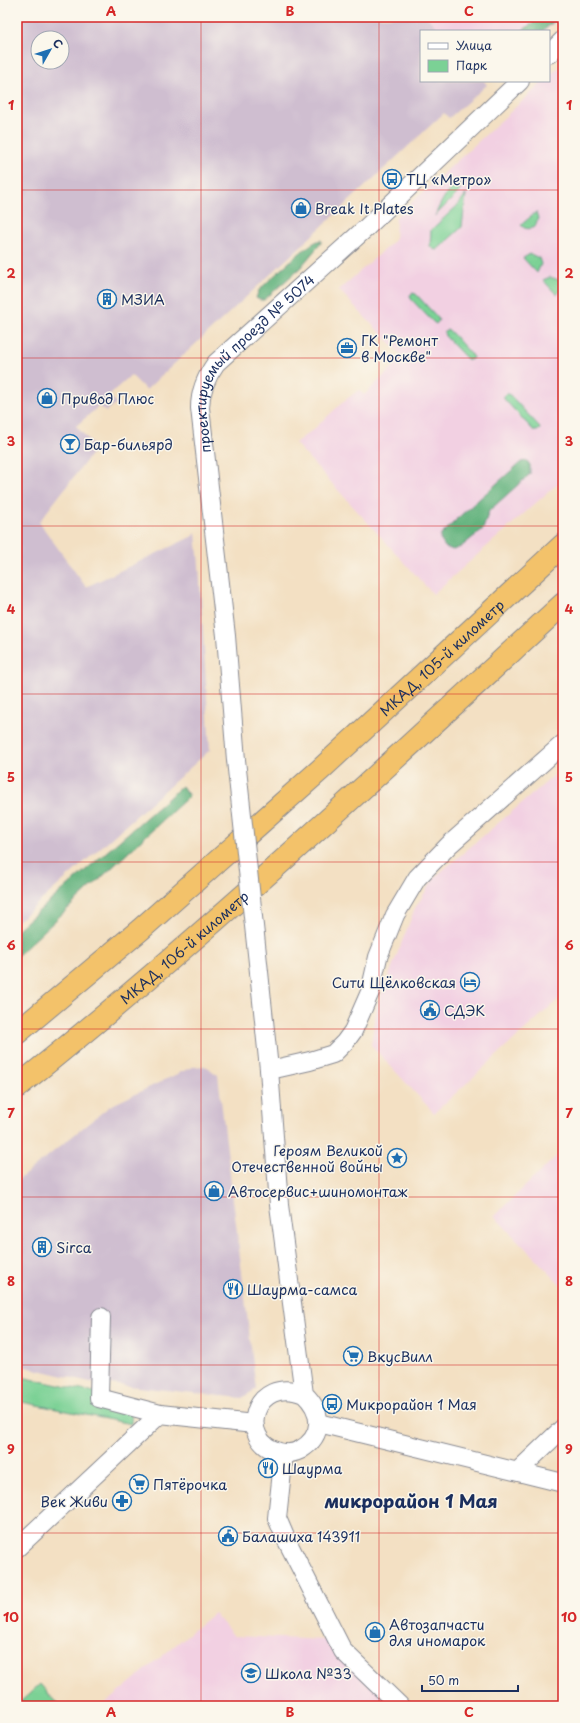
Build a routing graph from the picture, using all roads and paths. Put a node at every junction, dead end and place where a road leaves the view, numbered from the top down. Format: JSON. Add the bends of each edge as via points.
{"nodes":[{"id":1,"x":563,"y":40,"type":"edge"},
{"id":2,"x":550,"y":53,"type":"edge"},
{"id":3,"x":519,"y":82,"type":"edge"},
{"id":4,"x":563,"y":545,"type":"edge"},
{"id":5,"x":563,"y":604,"type":"edge"},
{"id":6,"x":563,"y":744,"type":"edge"},
{"id":7,"x":17,"y":1033,"type":"edge"},
{"id":8,"x":269,"y":1069,"type":"junction"},
{"id":9,"x":17,"y":1088,"type":"edge"},
{"id":10,"x":101,"y":1317,"type":"dead end"},
{"id":11,"x":304,"y":1394,"type":"junction"},
{"id":12,"x":160,"y":1414,"type":"junction"},
{"id":13,"x":319,"y":1423,"type":"junction"},
{"id":14,"x":254,"y":1424,"type":"junction"},
{"id":15,"x":563,"y":1428,"type":"edge"},
{"id":16,"x":284,"y":1453,"type":"junction"},
{"id":17,"x":518,"y":1471,"type":"junction"},
{"id":18,"x":563,"y":1483,"type":"edge"},
{"id":19,"x":17,"y":1548,"type":"edge"},
{"id":20,"x":400,"y":1706,"type":"edge"}],
"edges":[{"from":1,"to":2,"type":"street"},
{"from":3,"to":8,"type":"street","name":"проектируемый проезд № 5074","bridge":true,"via":[[366,228],[216,363],[204,382],[200,408],[226,636],[236,760]]},
{"from":4,"to":7,"type":"highway","name":"МКАД, 105-й километр","via":[[320,770],[140,930]]},
{"from":5,"to":9,"type":"highway","name":"МКАД, 106-й километр","via":[[348,802],[168,962]]},
{"from":6,"to":8,"type":"street","via":[[449,845],[417,878],[396,916],[378,957],[370,992],[353,1031],[345,1042],[333,1054]]},
{"from":8,"to":11,"type":"street","name":"проектируемый проезд № 5074","via":[[279,1205]]},
{"from":10,"to":12,"type":"street","via":[[99,1398]]},
{"from":11,"to":13,"type":"street","via":[[312,1402]]},
{"from":11,"to":14,"type":"street","via":[[293,1390],[281,1390],[270,1394],[261,1402]]},
{"from":12,"to":14,"type":"street"},
{"from":12,"to":19,"type":"street"},
{"from":13,"to":16,"type":"street","via":[[315,1436],[308,1446],[297,1452]]},
{"from":13,"to":17,"type":"street"},
{"from":14,"to":16,"type":"street","via":[[257,1435],[264,1444]]},
{"from":15,"to":17,"type":"street"},
{"from":16,"to":20,"type":"street","via":[[277,1518],[286,1539],[343,1651]]},
{"from":17,"to":18,"type":"street"}]}
